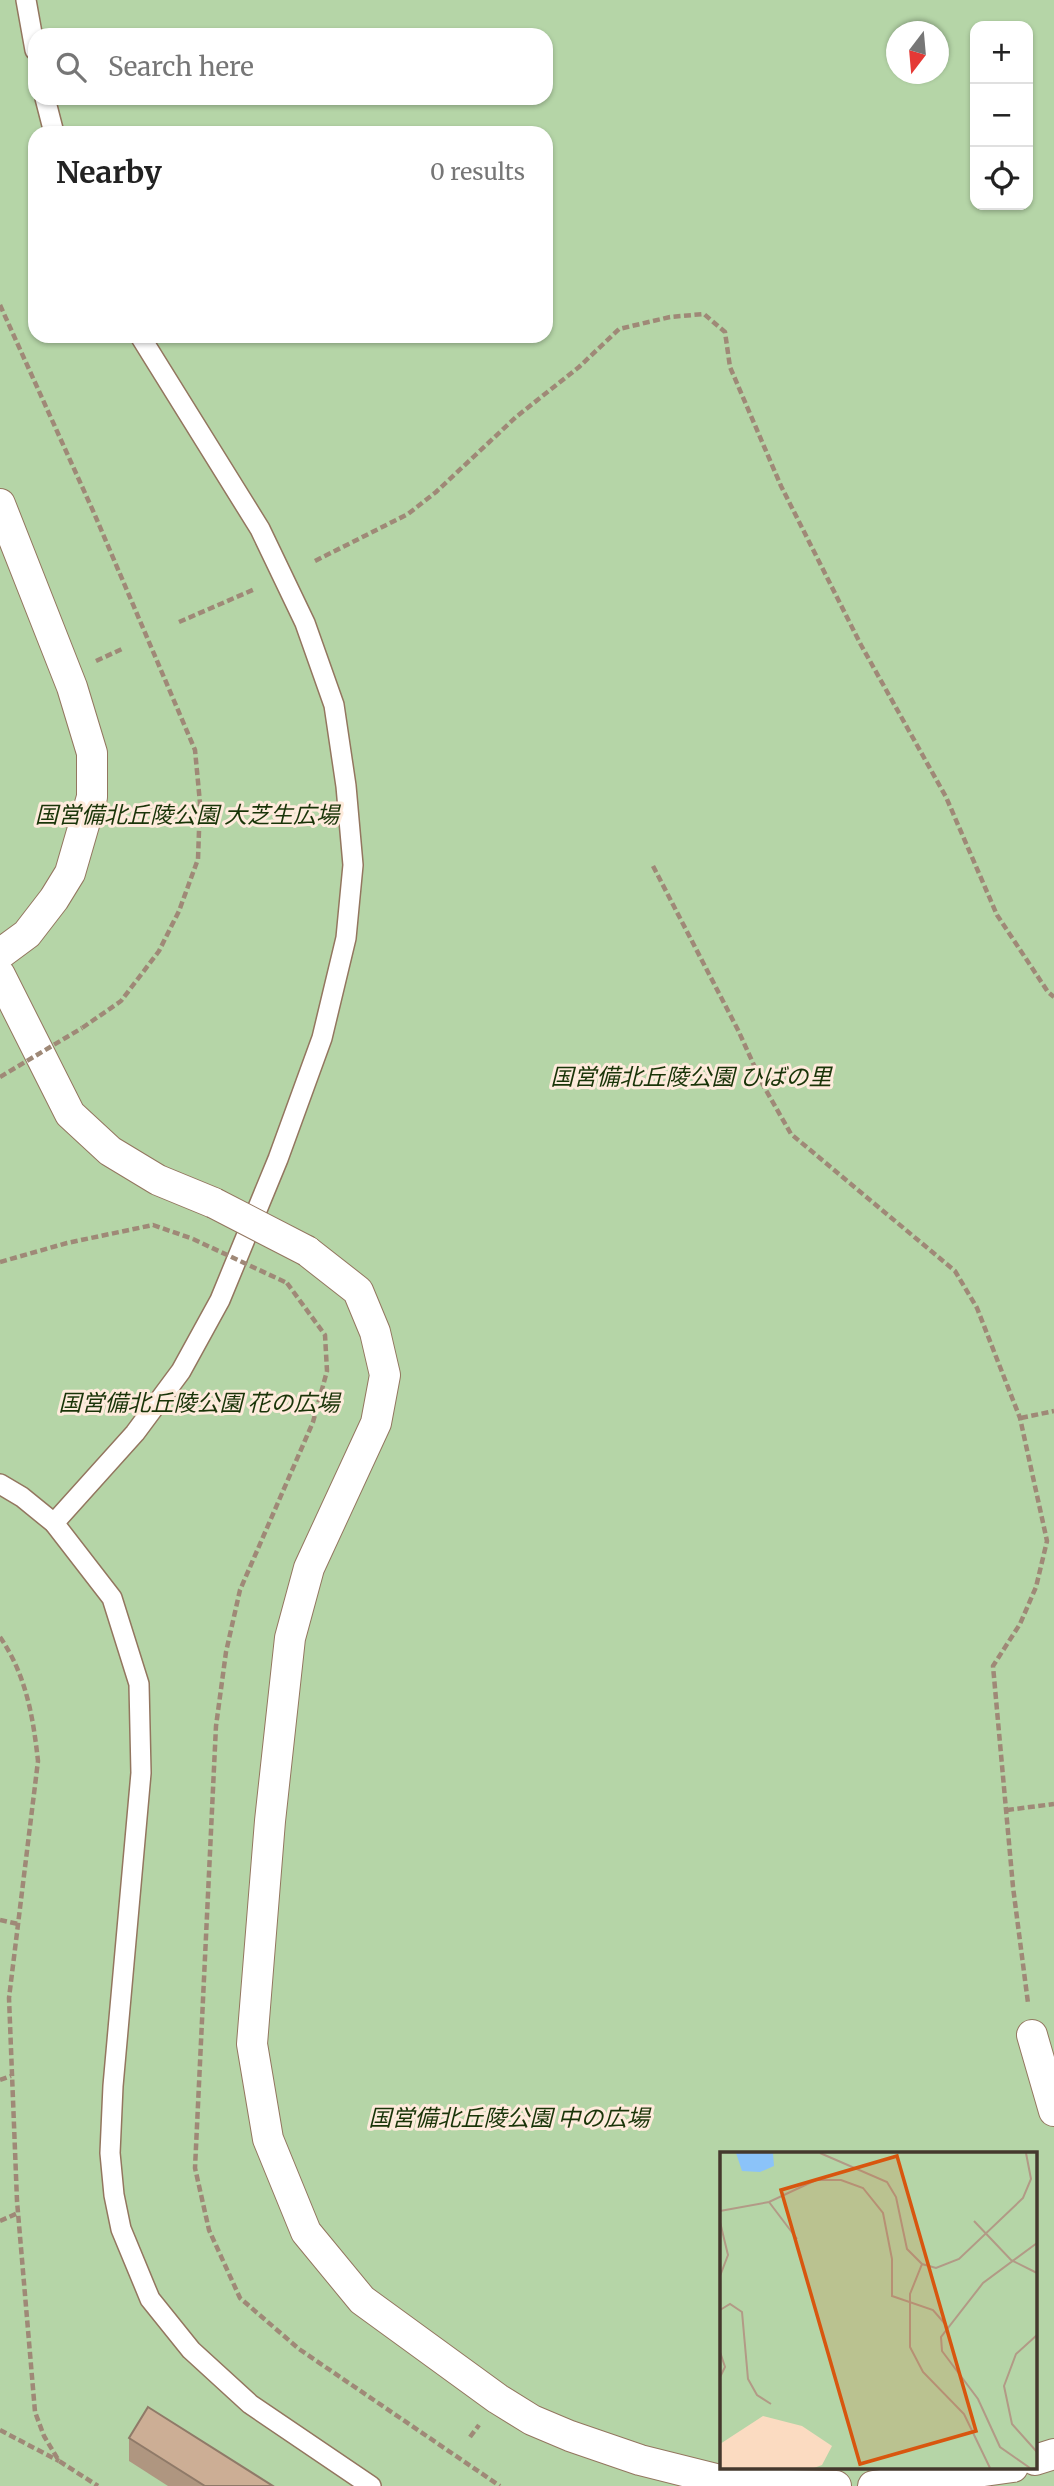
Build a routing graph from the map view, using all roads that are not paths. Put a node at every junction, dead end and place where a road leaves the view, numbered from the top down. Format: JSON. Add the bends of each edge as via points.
{"nodes":[{"id":1,"x":26,"y":0,"type":"edge"},
{"id":2,"x":31,"y":28,"type":"edge"},
{"id":3,"x":47,"y":105,"type":"edge"},
{"id":4,"x":52,"y":126,"type":"edge"},
{"id":5,"x":144,"y":343,"type":"edge"},
{"id":6,"x":0,"y":504,"type":"edge"},
{"id":7,"x":0,"y":954,"type":"edge"},
{"id":8,"x":0,"y":975,"type":"edge"},
{"id":9,"x":0,"y":1484,"type":"edge"},
{"id":10,"x":54,"y":1522,"type":"junction"},
{"id":11,"x":1032,"y":2035,"type":"road end"},
{"id":12,"x":1054,"y":2110,"type":"edge"},
{"id":13,"x":1054,"y":2454,"type":"edge"},
{"id":14,"x":1036,"y":2460,"type":"edge"},
{"id":15,"x":1006,"y":2468,"type":"edge"},
{"id":16,"x":371,"y":2486,"type":"edge"},
{"id":17,"x":836,"y":2486,"type":"edge"},
{"id":18,"x":873,"y":2486,"type":"edge"}],
"edges":[{"from":1,"to":2,"type":"lane"},
{"from":3,"to":4,"type":"lane"},
{"from":5,"to":10,"type":"lane","via":[[260,529],[305,623],[334,705],[353,865],[346,938],[322,1038],[220,1300],[181,1371],[135,1433]]},
{"from":6,"to":7,"type":"street","via":[[76,700],[92,752],[92,797],[70,873],[27,934]]},
{"from":8,"to":17,"type":"street","bridge":true,"via":[[70,1114],[110,1151],[158,1180],[307,1251],[358,1291],[375,1332],[385,1375],[376,1423],[309,1568],[290,1638],[252,2044],[268,2139],[306,2232],[362,2300],[532,2420],[640,2460],[736,2484]]},
{"from":9,"to":10,"type":"lane"},
{"from":10,"to":16,"type":"lane","via":[[113,1598],[139,1684],[141,1773],[110,2153],[121,2229],[150,2299],[191,2350],[250,2404]]},
{"from":11,"to":12,"type":"street"},
{"from":13,"to":14,"type":"street"},
{"from":15,"to":18,"type":"street"}]}
